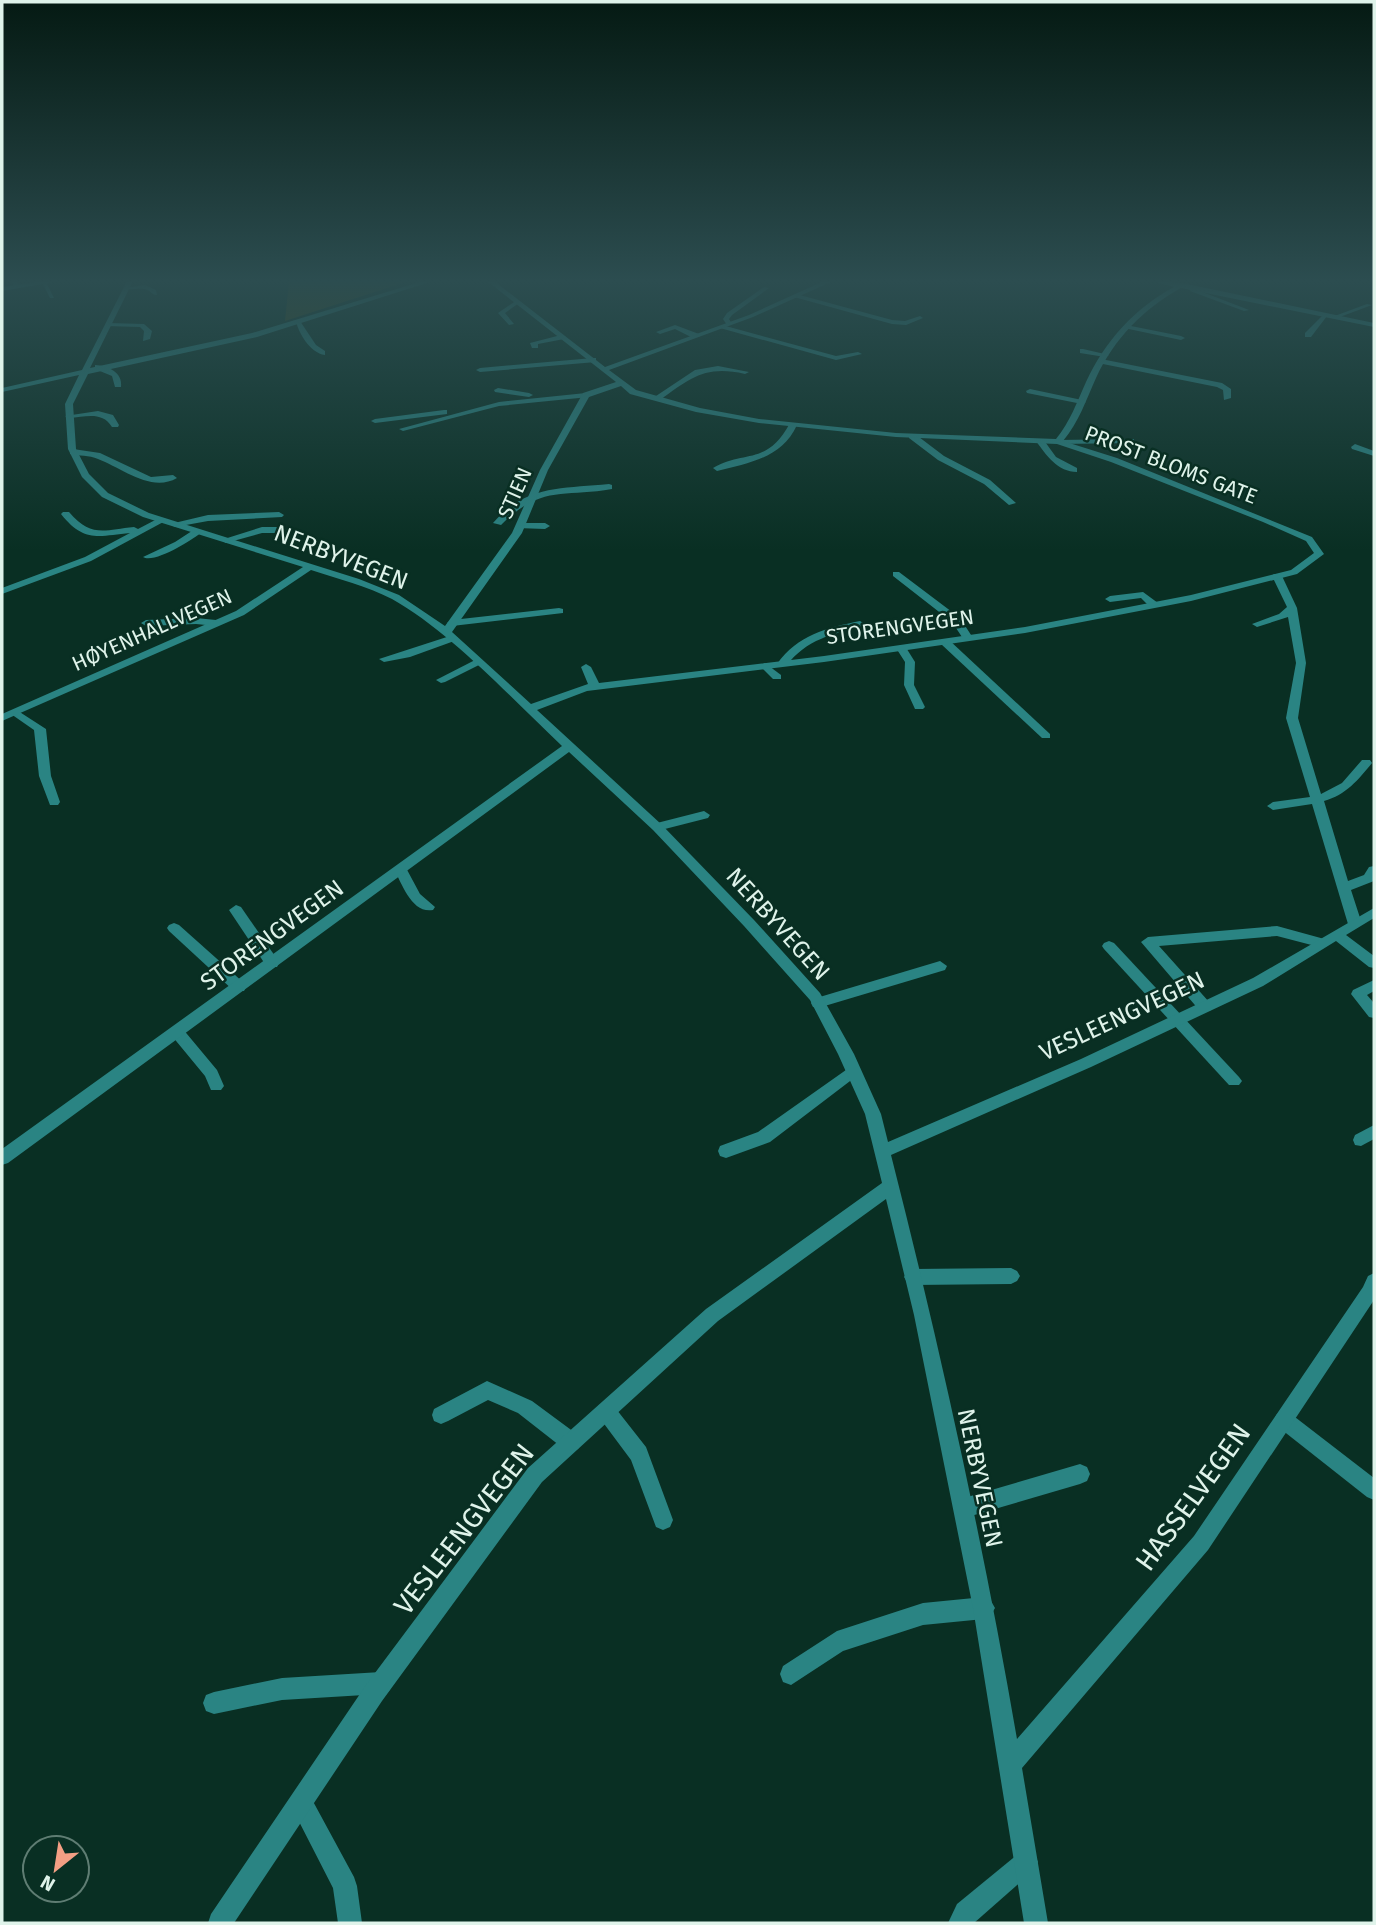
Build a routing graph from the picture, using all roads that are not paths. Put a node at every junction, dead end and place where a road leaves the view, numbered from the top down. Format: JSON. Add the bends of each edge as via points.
{"nodes":[{"id":1,"x":84,"y":371,"type":"edge"},
{"id":2,"x":91,"y":371,"type":"edge"},
{"id":3,"x":104,"y":371,"type":"edge"},
{"id":4,"x":607,"y":371,"type":"edge"},
{"id":5,"x":700,"y":371,"type":"edge"},
{"id":6,"x":740,"y":371,"type":"edge"},
{"id":7,"x":1097,"y":371,"type":"edge"},
{"id":8,"x":1158,"y":371,"type":"edge"},
{"id":9,"x":745,"y":372,"type":"dead end"},
{"id":10,"x":622,"y":383,"type":"junction"},
{"id":11,"x":118,"y":385,"type":"dead end"},
{"id":12,"x":2,"y":390,"type":"edge"},
{"id":13,"x":498,"y":390,"type":"dead end"},
{"id":14,"x":1030,"y":391,"type":"dead end"},
{"id":15,"x":586,"y":394,"type":"junction"},
{"id":16,"x":541,"y":398,"type":"junction"},
{"id":17,"x":657,"y":398,"type":"junction"},
{"id":18,"x":1227,"y":398,"type":"dead end"},
{"id":19,"x":1082,"y":402,"type":"junction"},
{"id":20,"x":477,"y":409,"type":"junction"},
{"id":21,"x":69,"y":416,"type":"junction"},
{"id":22,"x":375,"y":421,"type":"dead end"},
{"id":23,"x":115,"y":425,"type":"dead end"},
{"id":24,"x":793,"y":425,"type":"junction"},
{"id":25,"x":403,"y":429,"type":"dead end"},
{"id":26,"x":912,"y":436,"type":"junction"},
{"id":27,"x":1040,"y":441,"type":"junction"},
{"id":28,"x":1058,"y":442,"type":"junction"},
{"id":29,"x":1131,"y":442,"type":"dead end"},
{"id":30,"x":1355,"y":447,"type":"dead end"},
{"id":31,"x":74,"y":452,"type":"junction"},
{"id":32,"x":1374,"y":454,"type":"edge"},
{"id":33,"x":717,"y":468,"type":"dead end"},
{"id":34,"x":1074,"y":470,"type":"dead end"},
{"id":35,"x":173,"y":478,"type":"dead end"},
{"id":36,"x":609,"y":487,"type":"dead end"},
{"id":37,"x":533,"y":494,"type":"junction"},
{"id":38,"x":1012,"y":503,"type":"dead end"},
{"id":39,"x":66,"y":514,"type":"dead end"},
{"id":40,"x":279,"y":515,"type":"dead end"},
{"id":41,"x":168,"y":522,"type":"junction"},
{"id":42,"x":498,"y":523,"type":"dead end"},
{"id":43,"x":520,"y":526,"type":"junction"},
{"id":44,"x":545,"y":526,"type":"dead end"},
{"id":45,"x":143,"y":530,"type":"junction"},
{"id":46,"x":282,"y":530,"type":"dead end"},
{"id":47,"x":198,"y":531,"type":"junction"},
{"id":48,"x":226,"y":540,"type":"junction"},
{"id":49,"x":148,"y":557,"type":"dead end"},
{"id":50,"x":311,"y":566,"type":"junction"},
{"id":51,"x":896,"y":574,"type":"dead end"},
{"id":52,"x":1277,"y":576,"type":"junction"},
{"id":53,"x":2,"y":591,"type":"edge"},
{"id":54,"x":1110,"y":599,"type":"dead end"},
{"id":55,"x":1154,"y":605,"type":"junction"},
{"id":56,"x":1292,"y":608,"type":"junction"},
{"id":57,"x":559,"y":611,"type":"dead end"},
{"id":58,"x":146,"y":623,"type":"dead end"},
{"id":59,"x":216,"y":624,"type":"junction"},
{"id":60,"x":860,"y":624,"type":"dead end"},
{"id":61,"x":1257,"y":624,"type":"dead end"},
{"id":62,"x":450,"y":631,"type":"junction"},
{"id":63,"x":968,"y":638,"type":"junction"},
{"id":64,"x":945,"y":642,"type":"junction"},
{"id":65,"x":901,"y":648,"type":"junction"},
{"id":66,"x":384,"y":659,"type":"dead end"},
{"id":67,"x":477,"y":662,"type":"junction"},
{"id":68,"x":782,"y":664,"type":"junction"},
{"id":69,"x":765,"y":666,"type":"junction"},
{"id":70,"x":586,"y":667,"type":"dead end"},
{"id":71,"x":777,"y":677,"type":"dead end"},
{"id":72,"x":441,"y":680,"type":"dead end"},
{"id":73,"x":595,"y":687,"type":"junction"},
{"id":74,"x":919,"y":707,"type":"dead end"},
{"id":75,"x":528,"y":709,"type":"junction"},
{"id":76,"x":15,"y":712,"type":"junction"},
{"id":77,"x":2,"y":718,"type":"edge"},
{"id":78,"x":1046,"y":736,"type":"dead end"},
{"id":79,"x":568,"y":747,"type":"junction"},
{"id":80,"x":1366,"y":763,"type":"dead end"},
{"id":81,"x":54,"y":802,"type":"dead end"},
{"id":82,"x":1317,"y":802,"type":"junction"},
{"id":83,"x":1273,"y":806,"type":"dead end"},
{"id":84,"x":704,"y":815,"type":"dead end"},
{"id":85,"x":657,"y":827,"type":"junction"},
{"id":86,"x":400,"y":869,"type":"junction"},
{"id":87,"x":1374,"y":870,"type":"edge"},
{"id":88,"x":1344,"y":888,"type":"junction"},
{"id":89,"x":428,"y":907,"type":"dead end"},
{"id":90,"x":236,"y":910,"type":"dead end"},
{"id":91,"x":1374,"y":912,"type":"edge"},
{"id":92,"x":1355,"y":924,"type":"junction"},
{"id":93,"x":174,"y":928,"type":"dead end"},
{"id":94,"x":1337,"y":935,"type":"junction"},
{"id":95,"x":1323,"y":943,"type":"junction"},
{"id":96,"x":1109,"y":946,"type":"dead end"},
{"id":97,"x":272,"y":963,"type":"junction"},
{"id":98,"x":1374,"y":963,"type":"edge"},
{"id":99,"x":940,"y":966,"type":"dead end"},
{"id":100,"x":1374,"y":985,"type":"edge"},
{"id":101,"x":239,"y":988,"type":"junction"},
{"id":102,"x":818,"y":1003,"type":"junction"},
{"id":103,"x":1205,"y":1007,"type":"junction"},
{"id":104,"x":1374,"y":1013,"type":"edge"},
{"id":105,"x":1176,"y":1021,"type":"junction"},
{"id":106,"x":177,"y":1032,"type":"junction"},
{"id":107,"x":853,"y":1071,"type":"junction"},
{"id":108,"x":1234,"y":1081,"type":"dead end"},
{"id":109,"x":216,"y":1086,"type":"dead end"},
{"id":110,"x":726,"y":1151,"type":"dead end"},
{"id":111,"x":883,"y":1151,"type":"junction"},
{"id":112,"x":2,"y":1158,"type":"edge"},
{"id":113,"x":892,"y":1185,"type":"junction"},
{"id":114,"x":1011,"y":1276,"type":"dead end"},
{"id":115,"x":913,"y":1277,"type":"junction"},
{"id":116,"x":1374,"y":1280,"type":"edge"},
{"id":117,"x":606,"y":1411,"type":"junction"},
{"id":118,"x":441,"y":1415,"type":"dead end"},
{"id":119,"x":1284,"y":1420,"type":"junction"},
{"id":120,"x":571,"y":1442,"type":"junction"},
{"id":121,"x":1080,"y":1474,"type":"dead end"},
{"id":122,"x":1374,"y":1490,"type":"edge"},
{"id":123,"x":964,"y":1508,"type":"junction"},
{"id":124,"x":663,"y":1520,"type":"dead end"},
{"id":125,"x":984,"y":1608,"type":"junction"},
{"id":126,"x":791,"y":1674,"type":"dead end"},
{"id":127,"x":381,"y":1683,"type":"junction"},
{"id":128,"x":214,"y":1703,"type":"dead end"},
{"id":129,"x":1010,"y":1764,"type":"junction"},
{"id":130,"x":301,"y":1802,"type":"junction"},
{"id":131,"x":1026,"y":1861,"type":"junction"},
{"id":132,"x":220,"y":1923,"type":"edge"},
{"id":133,"x":350,"y":1923,"type":"edge"},
{"id":134,"x":960,"y":1923,"type":"edge"},
{"id":135,"x":1036,"y":1923,"type":"edge"}],
"edges":[{"from":1,"to":12,"type":"street"},
{"from":2,"to":21,"type":"street","name":"NERBYVEGEN","via":[[69,404]]},
{"from":3,"to":11,"type":"street","via":[[118,378]]},
{"from":4,"to":10,"type":"street","name":"PROST BLOMS GATE"},
{"from":5,"to":17,"type":"street"},
{"from":6,"to":9,"type":"street"},
{"from":7,"to":19,"type":"street"},
{"from":8,"to":18,"type":"street","via":[[1219,385],[1227,389]]},
{"from":10,"to":15,"type":"street"},
{"from":10,"to":17,"type":"street","name":"PROST BLOMS GATE","via":[[633,392]]},
{"from":13,"to":16,"type":"street"},
{"from":14,"to":19,"type":"street"},
{"from":15,"to":16,"type":"street"},
{"from":15,"to":37,"type":"street","name":"STIEN"},
{"from":16,"to":20,"type":"street"},
{"from":17,"to":24,"type":"street","name":"PROST BLOMS GATE","via":[[699,410]]},
{"from":19,"to":28,"type":"street","via":[[1072,426]]},
{"from":20,"to":22,"type":"street"},
{"from":20,"to":25,"type":"street"},
{"from":21,"to":23,"type":"street","via":[[98,413],[110,417]]},
{"from":21,"to":31,"type":"street","name":"NERBYVEGEN"},
{"from":24,"to":26,"type":"street","name":"PROST BLOMS GATE"},
{"from":24,"to":33,"type":"street","via":[[790,435],[758,458]]},
{"from":26,"to":27,"type":"street","name":"PROST BLOMS GATE"},
{"from":26,"to":38,"type":"street","via":[[987,482]]},
{"from":27,"to":28,"type":"street","name":"PROST BLOMS GATE"},
{"from":27,"to":34,"type":"street","via":[[1053,459]]},
{"from":28,"to":29,"type":"street"},
{"from":28,"to":52,"type":"street","name":"PROST BLOMS GATE","via":[[1309,539],[1319,554],[1294,572]]},
{"from":30,"to":32,"type":"street"},
{"from":31,"to":35,"type":"street","via":[[97,455],[150,480]]},
{"from":31,"to":41,"type":"street","name":"NERBYVEGEN","via":[[85,475],[105,495]]},
{"from":36,"to":37,"type":"street"},
{"from":37,"to":42,"type":"street"},
{"from":37,"to":43,"type":"street","name":"STIEN"},
{"from":39,"to":45,"type":"street","via":[[86,534]]},
{"from":40,"to":41,"type":"street"},
{"from":41,"to":45,"type":"street"},
{"from":41,"to":47,"type":"street","name":"NERBYVEGEN"},
{"from":43,"to":44,"type":"street"},
{"from":43,"to":62,"type":"street","name":"STIEN"},
{"from":45,"to":53,"type":"street","via":[[88,559]]},
{"from":46,"to":48,"type":"street","via":[[262,530]]},
{"from":47,"to":48,"type":"street","name":"NERBYVEGEN"},
{"from":47,"to":49,"type":"street"},
{"from":48,"to":50,"type":"street","name":"NERBYVEGEN"},
{"from":50,"to":59,"type":"street","name":"HØYENHALLVEGEN"},
{"from":50,"to":62,"type":"street","name":"NERBYVEGEN","via":[[394,597]]},
{"from":51,"to":63,"type":"street","via":[[956,620]]},
{"from":52,"to":55,"type":"street","name":"STORENGVEGEN"},
{"from":52,"to":56,"type":"street"},
{"from":54,"to":55,"type":"street","via":[[1143,595]]},
{"from":55,"to":63,"type":"street","name":"STORENGVEGEN"},
{"from":56,"to":61,"type":"street","via":[[1283,616]]},
{"from":56,"to":82,"type":"street","via":[[1301,663],[1292,718]]},
{"from":57,"to":62,"type":"street"},
{"from":58,"to":59,"type":"street"},
{"from":59,"to":76,"type":"street","name":"HØYENHALLVEGEN"},
{"from":60,"to":68,"type":"street","via":[[821,632],[794,647]]},
{"from":62,"to":66,"type":"street"},
{"from":62,"to":67,"type":"street","name":"NERBYVEGEN"},
{"from":63,"to":64,"type":"street","name":"STORENGVEGEN"},
{"from":64,"to":65,"type":"street","name":"STORENGVEGEN"},
{"from":64,"to":78,"type":"street"},
{"from":65,"to":68,"type":"street","name":"STORENGVEGEN"},
{"from":65,"to":74,"type":"street","via":[[910,662],[909,685]]},
{"from":67,"to":72,"type":"street"},
{"from":67,"to":75,"type":"street","name":"NERBYVEGEN"},
{"from":68,"to":69,"type":"street","name":"STORENGVEGEN"},
{"from":69,"to":71,"type":"street"},
{"from":69,"to":73,"type":"street","name":"STORENGVEGEN"},
{"from":70,"to":73,"type":"street"},
{"from":73,"to":75,"type":"street","name":"STORENGVEGEN"},
{"from":75,"to":79,"type":"street","name":"NERBYVEGEN"},
{"from":76,"to":77,"type":"street","name":"HØYENHALLVEGEN"},
{"from":76,"to":81,"type":"street","via":[[40,729],[45,776]]},
{"from":79,"to":85,"type":"street","name":"NERBYVEGEN"},
{"from":79,"to":86,"type":"street","name":"STORENGVEGEN"},
{"from":80,"to":82,"type":"street","via":[[1344,788]]},
{"from":82,"to":83,"type":"street"},
{"from":82,"to":88,"type":"street"},
{"from":84,"to":85,"type":"street"},
{"from":85,"to":102,"type":"street","name":"NERBYVEGEN"},
{"from":86,"to":89,"type":"street","via":[[415,897]]},
{"from":86,"to":97,"type":"street","name":"STORENGVEGEN"},
{"from":87,"to":88,"type":"street","via":[[1369,878]]},
{"from":88,"to":92,"type":"street"},
{"from":90,"to":97,"type":"street"},
{"from":91,"to":92,"type":"street","name":"VESLEENGVEGEN"},
{"from":92,"to":94,"type":"street","name":"VESLEENGVEGEN"},
{"from":93,"to":101,"type":"street"},
{"from":94,"to":95,"type":"street","name":"VESLEENGVEGEN"},
{"from":94,"to":98,"type":"street"},
{"from":95,"to":103,"type":"street","name":"VESLEENGVEGEN"},
{"from":95,"to":103,"type":"street","via":[[1277,931],[1148,942]]},
{"from":96,"to":105,"type":"street"},
{"from":97,"to":101,"type":"street","name":"STORENGVEGEN"},
{"from":99,"to":102,"type":"street"},
{"from":100,"to":104,"type":"street","via":[[1358,994]]},
{"from":101,"to":106,"type":"street","name":"STORENGVEGEN"},
{"from":102,"to":107,"type":"street","name":"NERBYVEGEN"},
{"from":103,"to":105,"type":"street","name":"VESLEENGVEGEN"},
{"from":105,"to":108,"type":"street"},
{"from":105,"to":111,"type":"street","name":"VESLEENGVEGEN"},
{"from":106,"to":109,"type":"street","via":[[212,1074]]},
{"from":106,"to":112,"type":"street","name":"STORENGVEGEN"},
{"from":107,"to":110,"type":"street","via":[[764,1137]]},
{"from":107,"to":111,"type":"street","name":"NERBYVEGEN","via":[[873,1114]]},
{"from":111,"to":113,"type":"street","name":"NERBYVEGEN"},
{"from":113,"to":115,"type":"street","name":"NERBYVEGEN"},
{"from":113,"to":117,"type":"street","name":"VESLEENGVEGEN","via":[[712,1315]]},
{"from":114,"to":115,"type":"street"},
{"from":115,"to":123,"type":"street","name":"NERBYVEGEN"},
{"from":116,"to":119,"type":"street","name":"HASSELVEGEN"},
{"from":117,"to":120,"type":"street","name":"VESLEENGVEGEN"},
{"from":117,"to":124,"type":"street","via":[[639,1454]]},
{"from":118,"to":120,"type":"street","via":[[487,1390],[525,1407]]},
{"from":119,"to":122,"type":"street"},
{"from":119,"to":129,"type":"street","name":"HASSELVEGEN","via":[[1201,1543]]},
{"from":120,"to":127,"type":"street","name":"VESLEENGVEGEN","via":[[535,1475]]},
{"from":121,"to":123,"type":"street"},
{"from":123,"to":125,"type":"street","name":"NERBYVEGEN"},
{"from":125,"to":126,"type":"street","via":[[923,1615],[837,1642]]},
{"from":125,"to":129,"type":"street","name":"NERBYVEGEN"},
{"from":127,"to":128,"type":"street","via":[[282,1689]]},
{"from":127,"to":130,"type":"street","name":"VESLEENGVEGEN"},
{"from":129,"to":131,"type":"street","name":"NERBYVEGEN"},
{"from":130,"to":132,"type":"street","name":"VESLEENGVEGEN"},
{"from":130,"to":133,"type":"street","via":[[345,1886]]},
{"from":131,"to":134,"type":"street"},
{"from":131,"to":135,"type":"street","name":"NERBYVEGEN"}]}
